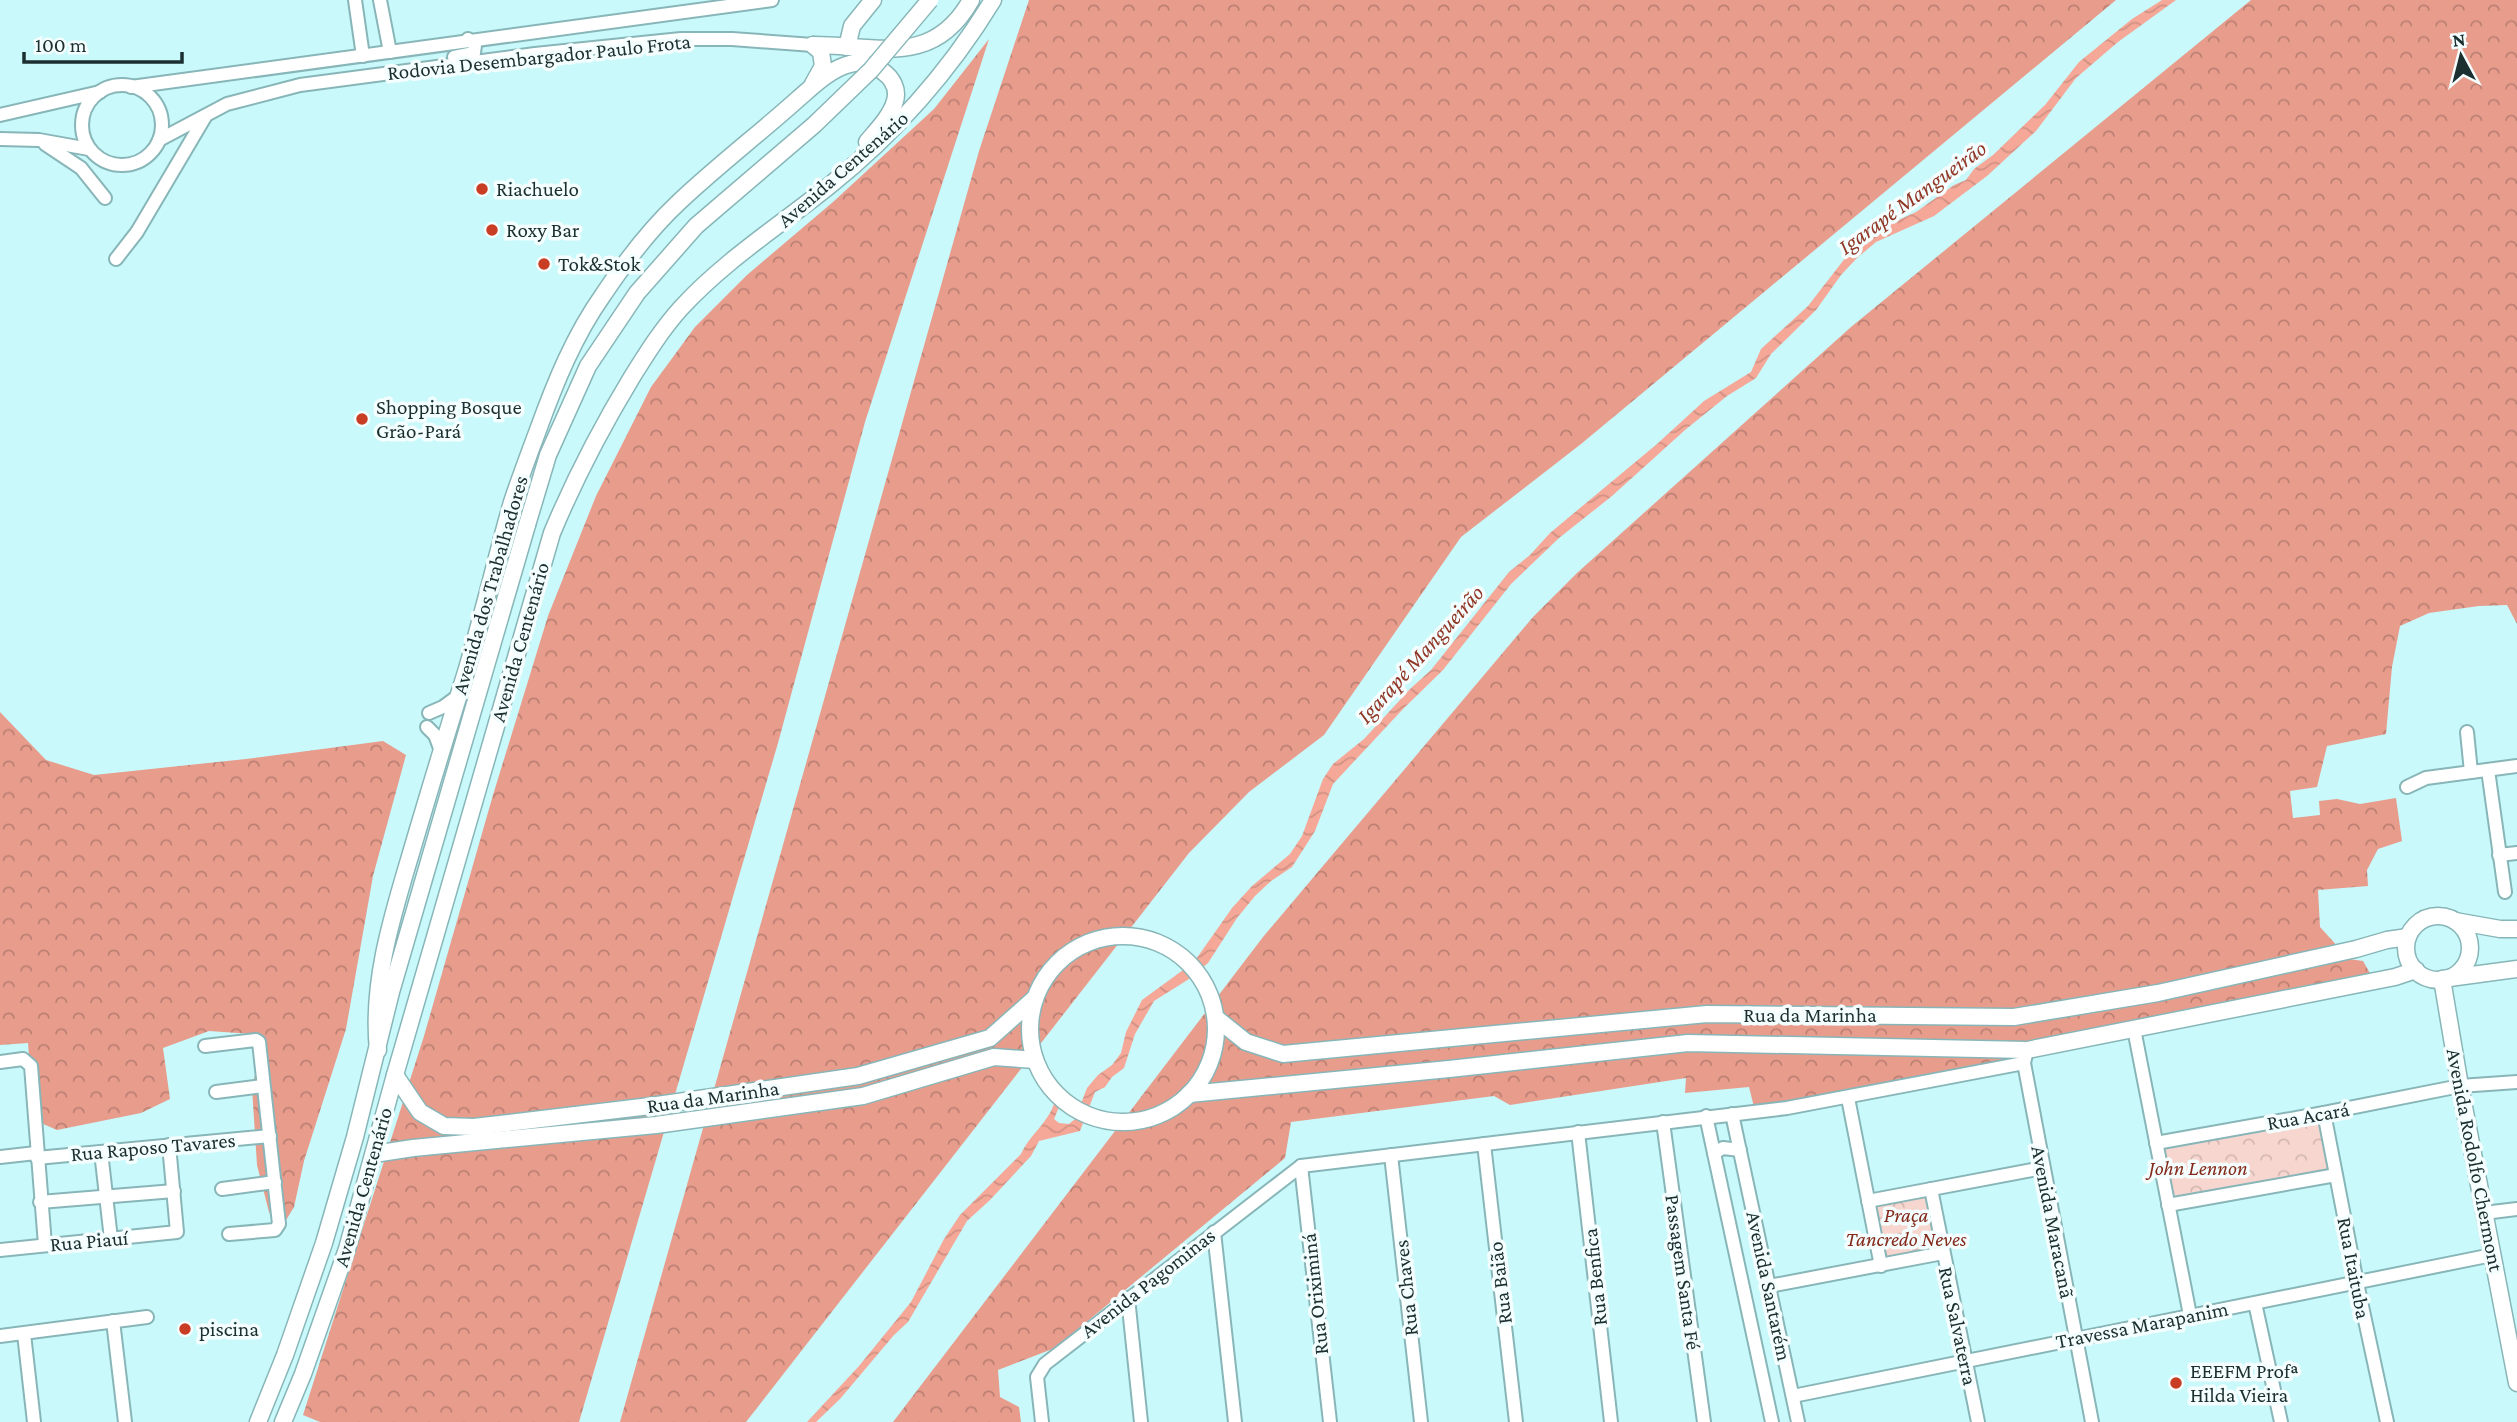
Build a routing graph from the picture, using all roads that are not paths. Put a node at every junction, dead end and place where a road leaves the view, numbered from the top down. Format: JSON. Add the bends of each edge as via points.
{"nodes":[{"id":1,"x":355,"y":0,"type":"edge"},
{"id":2,"x":380,"y":0,"type":"edge"},
{"id":3,"x":772,"y":0,"type":"edge"},
{"id":4,"x":873,"y":0,"type":"edge"},
{"id":5,"x":930,"y":0,"type":"edge"},
{"id":6,"x":971,"y":0,"type":"edge"},
{"id":7,"x":993,"y":0,"type":"edge"},
{"id":8,"x":468,"y":39,"type":"junction"},
{"id":9,"x":813,"y":45,"type":"junction"},
{"id":10,"x":847,"y":47,"type":"junction"},
{"id":11,"x":390,"y":52,"type":"junction"},
{"id":12,"x":363,"y":56,"type":"junction"},
{"id":13,"x":443,"y":66,"type":"junction"},
{"id":14,"x":131,"y":87,"type":"junction"},
{"id":15,"x":810,"y":89,"type":"junction"},
{"id":16,"x":100,"y":92,"type":"junction"},
{"id":17,"x":0,"y":115,"type":"edge"},
{"id":18,"x":205,"y":117,"type":"junction"},
{"id":19,"x":0,"y":139,"type":"edge"},
{"id":20,"x":39,"y":140,"type":"junction"},
{"id":21,"x":159,"y":140,"type":"junction"},
{"id":22,"x":89,"y":149,"type":"junction"},
{"id":23,"x":831,"y":185,"type":"junction"},
{"id":24,"x":105,"y":198,"type":"dead end"},
{"id":25,"x":116,"y":258,"type":"dead end"},
{"id":26,"x":458,"y":696,"type":"junction"},
{"id":27,"x":429,"y":713,"type":"dead end"},
{"id":28,"x":427,"y":727,"type":"dead end"},
{"id":29,"x":2467,"y":732,"type":"dead end"},
{"id":30,"x":441,"y":751,"type":"junction"},
{"id":31,"x":2517,"y":766,"type":"edge"},
{"id":32,"x":2488,"y":770,"type":"junction"},
{"id":33,"x":2471,"y":772,"type":"junction"},
{"id":34,"x":2407,"y":787,"type":"dead end"},
{"id":35,"x":2517,"y":853,"type":"edge"},
{"id":36,"x":2500,"y":855,"type":"junction"},
{"id":37,"x":2505,"y":892,"type":"dead end"},
{"id":38,"x":2455,"y":921,"type":"junction"},
{"id":39,"x":2517,"y":929,"type":"edge"},
{"id":40,"x":2408,"y":937,"type":"junction"},
{"id":41,"x":2416,"y":970,"type":"junction"},
{"id":42,"x":2517,"y":970,"type":"edge"},
{"id":43,"x":2442,"y":979,"type":"junction"},
{"id":44,"x":1035,"y":998,"type":"junction"},
{"id":45,"x":1216,"y":1018,"type":"junction"},
{"id":46,"x":2134,"y":1029,"type":"junction"},
{"id":47,"x":205,"y":1046,"type":"dead end"},
{"id":48,"x":378,"y":1050,"type":"junction"},
{"id":49,"x":2026,"y":1056,"type":"junction"},
{"id":50,"x":1035,"y":1059,"type":"junction"},
{"id":51,"x":0,"y":1062,"type":"edge"},
{"id":52,"x":395,"y":1075,"type":"junction"},
{"id":53,"x":2517,"y":1082,"type":"edge"},
{"id":54,"x":264,"y":1086,"type":"junction"},
{"id":55,"x":2460,"y":1086,"type":"junction"},
{"id":56,"x":216,"y":1092,"type":"dead end"},
{"id":57,"x":1189,"y":1094,"type":"junction"},
{"id":58,"x":1848,"y":1098,"type":"junction"},
{"id":59,"x":2324,"y":1113,"type":"junction"},
{"id":60,"x":1732,"y":1114,"type":"junction"},
{"id":61,"x":1706,"y":1116,"type":"junction"},
{"id":62,"x":1663,"y":1122,"type":"junction"},
{"id":63,"x":1578,"y":1132,"type":"junction"},
{"id":64,"x":270,"y":1136,"type":"junction"},
{"id":65,"x":1484,"y":1143,"type":"junction"},
{"id":66,"x":2156,"y":1143,"type":"junction"},
{"id":67,"x":169,"y":1145,"type":"junction"},
{"id":68,"x":1740,"y":1150,"type":"junction"},
{"id":69,"x":101,"y":1152,"type":"junction"},
{"id":70,"x":1714,"y":1153,"type":"junction"},
{"id":71,"x":374,"y":1154,"type":"junction"},
{"id":72,"x":1391,"y":1155,"type":"junction"},
{"id":73,"x":37,"y":1156,"type":"junction"},
{"id":74,"x":0,"y":1157,"type":"edge"},
{"id":75,"x":1301,"y":1166,"type":"junction"},
{"id":76,"x":2043,"y":1168,"type":"junction"},
{"id":77,"x":2336,"y":1175,"type":"junction"},
{"id":78,"x":275,"y":1182,"type":"junction"},
{"id":79,"x":222,"y":1189,"type":"dead end"},
{"id":80,"x":1931,"y":1189,"type":"junction"},
{"id":81,"x":174,"y":1191,"type":"junction"},
{"id":82,"x":106,"y":1197,"type":"junction"},
{"id":83,"x":1868,"y":1201,"type":"junction"},
{"id":84,"x":40,"y":1202,"type":"junction"},
{"id":85,"x":2168,"y":1205,"type":"junction"},
{"id":86,"x":2517,"y":1209,"type":"edge"},
{"id":87,"x":2484,"y":1213,"type":"junction"},
{"id":88,"x":1214,"y":1232,"type":"junction"},
{"id":89,"x":229,"y":1234,"type":"dead end"},
{"id":90,"x":111,"y":1239,"type":"junction"},
{"id":91,"x":45,"y":1245,"type":"junction"},
{"id":92,"x":0,"y":1250,"type":"edge"},
{"id":93,"x":1943,"y":1253,"type":"junction"},
{"id":94,"x":2492,"y":1255,"type":"junction"},
{"id":95,"x":1881,"y":1266,"type":"junction"},
{"id":96,"x":2357,"y":1283,"type":"junction"},
{"id":97,"x":1769,"y":1286,"type":"junction"},
{"id":98,"x":1128,"y":1298,"type":"junction"},
{"id":99,"x":2255,"y":1303,"type":"junction"},
{"id":100,"x":2190,"y":1315,"type":"junction"},
{"id":101,"x":147,"y":1317,"type":"dead end"},
{"id":102,"x":113,"y":1321,"type":"junction"},
{"id":103,"x":24,"y":1334,"type":"junction"},
{"id":104,"x":0,"y":1336,"type":"edge"},
{"id":105,"x":2075,"y":1338,"type":"junction"},
{"id":106,"x":1965,"y":1360,"type":"junction"},
{"id":107,"x":2517,"y":1382,"type":"edge"},
{"id":108,"x":1793,"y":1396,"type":"junction"},
{"id":109,"x":34,"y":1422,"type":"edge"},
{"id":110,"x":125,"y":1422,"type":"edge"},
{"id":111,"x":258,"y":1422,"type":"edge"},
{"id":112,"x":283,"y":1422,"type":"edge"},
{"id":113,"x":1042,"y":1422,"type":"edge"},
{"id":114,"x":1141,"y":1422,"type":"edge"},
{"id":115,"x":1235,"y":1422,"type":"edge"},
{"id":116,"x":1330,"y":1422,"type":"edge"},
{"id":117,"x":1421,"y":1422,"type":"edge"},
{"id":118,"x":1516,"y":1422,"type":"edge"},
{"id":119,"x":1611,"y":1422,"type":"edge"},
{"id":120,"x":1704,"y":1422,"type":"edge"},
{"id":121,"x":1772,"y":1422,"type":"edge"},
{"id":122,"x":1798,"y":1422,"type":"edge"},
{"id":123,"x":1978,"y":1422,"type":"edge"},
{"id":124,"x":2092,"y":1422,"type":"edge"},
{"id":125,"x":2281,"y":1422,"type":"edge"},
{"id":126,"x":2387,"y":1422,"type":"edge"}],
"edges":[{"from":1,"to":12,"type":"street"},
{"from":2,"to":11,"type":"street"},
{"from":3,"to":8,"type":"street","name":"Rodovia Desembargador Paulo Frota"},
{"from":4,"to":10,"type":"main road","via":[[852,26]]},
{"from":5,"to":48,"type":"main road","name":"Avenida Centenário","bridge":true,"via":[[871,70],[696,226],[637,293],[588,366],[548,455]]},
{"from":6,"to":10,"type":"main road","name":"Rodovia Desembargador Paulo Frota","via":[[945,33],[930,41],[895,49]]},
{"from":7,"to":23,"type":"main road","name":"Avenida Centenário","via":[[965,43],[900,123]]},
{"from":8,"to":11,"type":"street","name":"Rodovia Desembargador Paulo Frota"},
{"from":8,"to":13,"type":"street","via":[[475,45],[474,53],[453,57]]},
{"from":9,"to":10,"type":"main road","name":"Rodovia Desembargador Paulo Frota"},
{"from":9,"to":13,"type":"street","name":"Rodovia Desembargador Paulo Frota","via":[[681,39]]},
{"from":9,"to":15,"type":"main road","via":[[821,52],[823,66]]},
{"from":11,"to":12,"type":"street","name":"Rodovia Desembargador Paulo Frota"},
{"from":12,"to":14,"type":"street","name":"Rodovia Desembargador Paulo Frota"},
{"from":13,"to":18,"type":"street","name":"Rodovia Desembargador Paulo Frota","via":[[300,85],[245,97]]},
{"from":14,"to":16,"type":"street"},
{"from":14,"to":21,"type":"street","via":[[149,96],[160,111]]},
{"from":15,"to":23,"type":"main road","name":"Avenida dos Trabalhadores","via":[[833,71],[860,62],[883,71],[896,92],[880,127]]},
{"from":15,"to":26,"type":"main road","name":"Avenida dos Trabalhadores","via":[[678,203],[602,296],[572,345],[513,499]]},
{"from":16,"to":17,"type":"street"},
{"from":16,"to":22,"type":"street","via":[[83,118]]},
{"from":18,"to":21,"type":"street","name":"Rodovia Desembargador Paulo Frota"},
{"from":18,"to":25,"type":"street","via":[[137,232]]},
{"from":19,"to":20,"type":"street"},
{"from":20,"to":22,"type":"street"},
{"from":20,"to":24,"type":"street","via":[[74,162]]},
{"from":21,"to":22,"type":"street","via":[[143,159],[122,165],[102,160]]},
{"from":23,"to":52,"type":"main road","name":"Avenida Centenário","via":[[735,258],[681,308],[607,418],[579,471],[552,533]]},
{"from":26,"to":27,"type":"street"},
{"from":26,"to":30,"type":"main road","name":"Avenida dos Trabalhadores"},
{"from":28,"to":30,"type":"street"},
{"from":29,"to":33,"type":"street"},
{"from":30,"to":48,"type":"main road","name":"Avenida dos Trabalhadores","via":[[382,961],[375,1022]]},
{"from":31,"to":32,"type":"street"},
{"from":32,"to":33,"type":"street"},
{"from":32,"to":36,"type":"street"},
{"from":33,"to":34,"type":"street","via":[[2426,778]]},
{"from":35,"to":36,"type":"street"},
{"from":36,"to":37,"type":"street"},
{"from":38,"to":39,"type":"main road"},
{"from":38,"to":40,"type":"main road","via":[[2442,916],[2428,918]]},
{"from":38,"to":43,"type":"main road","via":[[2469,937],[2468,958],[2455,974]]},
{"from":40,"to":41,"type":"main road","via":[[2408,958]]},
{"from":40,"to":45,"type":"main road","name":"Rua da Marinha","via":[[2158,993],[2014,1017],[1707,1014],[1283,1054],[1246,1042]]},
{"from":41,"to":43,"type":"main road"},
{"from":41,"to":46,"type":"main road","name":"Rua da Marinha"},
{"from":42,"to":43,"type":"main road"},
{"from":43,"to":55,"type":"main road","name":"Avenida Rodolfo Chermont"},
{"from":44,"to":45,"type":"main road","via":[[1057,963],[1073,950],[1115,936],[1152,940],[1189,963],[1202,979]]},
{"from":44,"to":50,"type":"main road","via":[[1030,1019]]},
{"from":44,"to":52,"type":"main road","name":"Rua da Marinha","via":[[990,1038],[859,1076],[515,1123],[444,1126],[420,1112]]},
{"from":45,"to":57,"type":"main road","via":[[1211,1059]]},
{"from":46,"to":49,"type":"main road","name":"Rua da Marinha"},
{"from":46,"to":66,"type":"street"},
{"from":47,"to":54,"type":"street","via":[[258,1040]]},
{"from":48,"to":111,"type":"main road","name":"Avenida Centenário","via":[[320,1254]]},
{"from":49,"to":57,"type":"main road","name":"Rua da Marinha","via":[[1688,1043]]},
{"from":49,"to":58,"type":"street","name":"Rua da Marinha"},
{"from":49,"to":76,"type":"street","name":"Avenida Maracanã"},
{"from":50,"to":57,"type":"main road","via":[[1050,1086],[1073,1107],[1112,1121],[1154,1116]]},
{"from":50,"to":71,"type":"main road","name":"Rua da Marinha","via":[[994,1057],[863,1096],[656,1125]]},
{"from":51,"to":73,"type":"street","via":[[23,1059],[31,1066]]},
{"from":52,"to":71,"type":"main road","name":"Avenida Centenário"},
{"from":53,"to":55,"type":"street","name":"Rua Acará"},
{"from":54,"to":56,"type":"street"},
{"from":54,"to":64,"type":"street"},
{"from":55,"to":59,"type":"street","name":"Rua Acará"},
{"from":55,"to":87,"type":"main road","name":"Avenida Rodolfo Chermont"},
{"from":58,"to":60,"type":"street","name":"Rua da Marinha"},
{"from":58,"to":83,"type":"street"},
{"from":59,"to":66,"type":"street","name":"Rua Acará"},
{"from":59,"to":77,"type":"street","name":"Rua Itaituba"},
{"from":60,"to":61,"type":"street","name":"Rua da Marinha"},
{"from":60,"to":68,"type":"street","name":"Avenida Santarém"},
{"from":61,"to":62,"type":"street","name":"Rua da Marinha"},
{"from":61,"to":70,"type":"street","name":"Avenida Santarém"},
{"from":62,"to":63,"type":"street","name":"Rua da Marinha"},
{"from":62,"to":120,"type":"street","name":"Passagem Santa Fé"},
{"from":63,"to":65,"type":"street","name":"Rua da Marinha"},
{"from":63,"to":119,"type":"street","name":"Rua Benfica"},
{"from":64,"to":67,"type":"street","name":"Rua Raposo Tavares"},
{"from":64,"to":78,"type":"street"},
{"from":65,"to":72,"type":"street","name":"Rua da Marinha"},
{"from":65,"to":118,"type":"street","name":"Rua Baião"},
{"from":66,"to":85,"type":"street"},
{"from":67,"to":69,"type":"street","name":"Rua Raposo Tavares"},
{"from":67,"to":81,"type":"street"},
{"from":68,"to":70,"type":"street","via":[[1723,1148]]},
{"from":68,"to":97,"type":"street","name":"Avenida Santarém"},
{"from":69,"to":73,"type":"street","name":"Rua Raposo Tavares"},
{"from":69,"to":82,"type":"street"},
{"from":70,"to":121,"type":"street","name":"Avenida Santarém"},
{"from":71,"to":112,"type":"main road","name":"Avenida Centenário","via":[[347,1249]]},
{"from":72,"to":75,"type":"street","name":"Rua da Marinha"},
{"from":72,"to":117,"type":"street","name":"Rua Chaves"},
{"from":73,"to":74,"type":"street","name":"Rua Raposo Tavares"},
{"from":73,"to":84,"type":"street"},
{"from":75,"to":88,"type":"street","name":"Avenida Pagominas"},
{"from":75,"to":116,"type":"street","name":"Rua Oriximiná"},
{"from":76,"to":80,"type":"street"},
{"from":76,"to":105,"type":"street","name":"Avenida Maracanã"},
{"from":77,"to":85,"type":"street"},
{"from":77,"to":96,"type":"street","name":"Rua Itaituba"},
{"from":78,"to":79,"type":"street"},
{"from":78,"to":89,"type":"street","via":[[278,1228]]},
{"from":80,"to":83,"type":"street"},
{"from":80,"to":93,"type":"street","name":"Rua Salvaterra"},
{"from":81,"to":82,"type":"street"},
{"from":81,"to":90,"type":"street","name":"Rua Piauí","via":[[177,1232]]},
{"from":82,"to":84,"type":"street"},
{"from":82,"to":90,"type":"street"},
{"from":83,"to":95,"type":"street"},
{"from":84,"to":91,"type":"street"},
{"from":85,"to":100,"type":"street"},
{"from":86,"to":87,"type":"street"},
{"from":87,"to":94,"type":"main road","name":"Avenida Rodolfo Chermont"},
{"from":88,"to":98,"type":"street","name":"Avenida Pagominas"},
{"from":88,"to":115,"type":"street"},
{"from":90,"to":91,"type":"street","name":"Rua Piauí"},
{"from":91,"to":92,"type":"street","name":"Rua Piauí"},
{"from":93,"to":95,"type":"street"},
{"from":93,"to":106,"type":"street","name":"Rua Salvaterra"},
{"from":94,"to":96,"type":"street","name":"Travessa Marapanim"},
{"from":94,"to":107,"type":"main road","name":"Avenida Rodolfo Chermont"},
{"from":95,"to":97,"type":"street"},
{"from":96,"to":99,"type":"street","name":"Travessa Marapanim"},
{"from":96,"to":126,"type":"street","name":"Rua Itaituba"},
{"from":97,"to":108,"type":"street","name":"Avenida Santarém"},
{"from":98,"to":113,"type":"street","name":"Avenida Pagominas","via":[[1040,1370]]},
{"from":98,"to":114,"type":"street"},
{"from":99,"to":100,"type":"street","name":"Travessa Marapanim"},
{"from":99,"to":125,"type":"street"},
{"from":100,"to":105,"type":"street","name":"Travessa Marapanim"},
{"from":101,"to":102,"type":"street"},
{"from":102,"to":103,"type":"street"},
{"from":102,"to":110,"type":"street"},
{"from":103,"to":104,"type":"street"},
{"from":103,"to":109,"type":"street"},
{"from":105,"to":106,"type":"street","name":"Travessa Marapanim"},
{"from":105,"to":124,"type":"street","name":"Avenida Maracanã"},
{"from":106,"to":108,"type":"street","name":"Travessa Marapanim"},
{"from":106,"to":123,"type":"street","name":"Rua Salvaterra"},
{"from":108,"to":122,"type":"street","name":"Avenida Santarém"}]}
